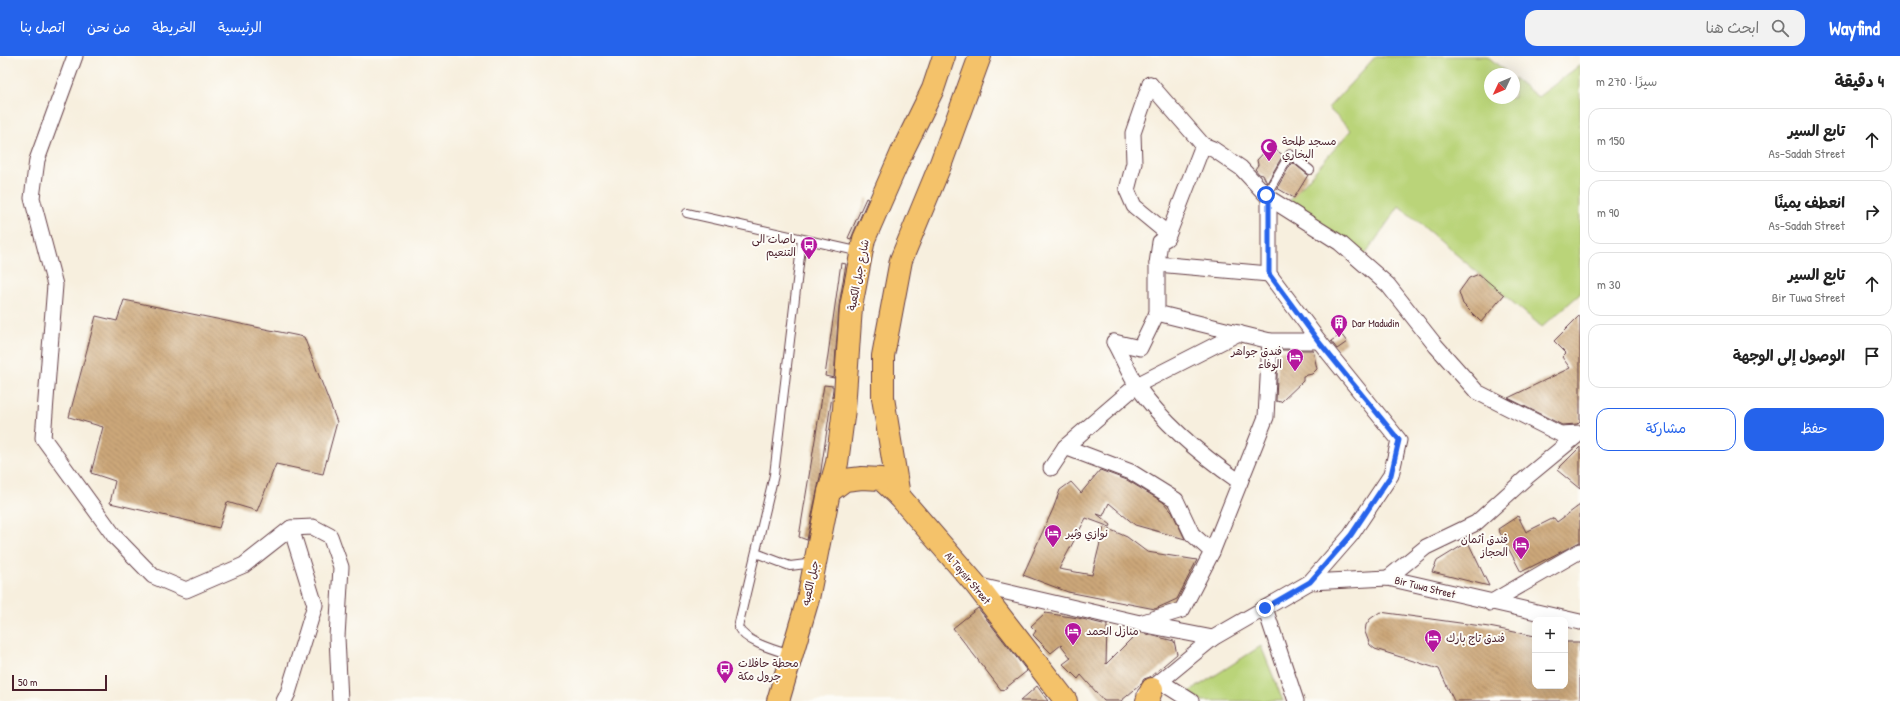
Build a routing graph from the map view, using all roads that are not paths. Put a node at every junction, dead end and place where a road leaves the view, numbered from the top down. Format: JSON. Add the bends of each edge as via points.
{"nodes":[{"id":1,"x":75,"y":56,"type":"edge"},
{"id":2,"x":944,"y":56,"type":"edge"},
{"id":3,"x":980,"y":56,"type":"edge"},
{"id":4,"x":1203,"y":145,"type":"junction"},
{"id":5,"x":1310,"y":170,"type":"dead end"},
{"id":6,"x":1267,"y":196,"type":"junction"},
{"id":7,"x":688,"y":213,"type":"dead end"},
{"id":8,"x":1168,"y":234,"type":"junction"},
{"id":9,"x":802,"y":239,"type":"junction"},
{"id":10,"x":861,"y":252,"type":"junction"},
{"id":11,"x":1157,"y":264,"type":"junction"},
{"id":12,"x":1269,"y":274,"type":"junction"},
{"id":13,"x":1157,"y":313,"type":"junction"},
{"id":14,"x":1239,"y":333,"type":"junction"},
{"id":15,"x":1270,"y":341,"type":"junction"},
{"id":16,"x":1319,"y":342,"type":"junction"},
{"id":17,"x":1137,"y":385,"type":"junction"},
{"id":18,"x":1580,"y":433,"type":"edge"},
{"id":19,"x":1065,"y":447,"type":"junction"},
{"id":20,"x":837,"y":463,"type":"joint"},
{"id":21,"x":1050,"y":468,"type":"dead end"},
{"id":22,"x":1240,"y":482,"type":"junction"},
{"id":23,"x":829,"y":492,"type":"junction"},
{"id":24,"x":899,"y":496,"type":"junction"},
{"id":25,"x":291,"y":528,"type":"junction"},
{"id":26,"x":1580,"y":551,"type":"edge"},
{"id":27,"x":1212,"y":552,"type":"junction"},
{"id":28,"x":756,"y":553,"type":"junction"},
{"id":29,"x":815,"y":563,"type":"junction"},
{"id":30,"x":1388,"y":578,"type":"junction"},
{"id":31,"x":1310,"y":582,"type":"junction"},
{"id":32,"x":976,"y":585,"type":"junction"},
{"id":33,"x":1490,"y":603,"type":"junction"},
{"id":34,"x":1265,"y":608,"type":"junction"},
{"id":35,"x":1580,"y":622,"type":"edge"},
{"id":36,"x":1140,"y":623,"type":"junction"},
{"id":37,"x":1213,"y":638,"type":"junction"},
{"id":38,"x":791,"y":655,"type":"junction"},
{"id":39,"x":1149,"y":693,"type":"edge"},
{"id":40,"x":284,"y":701,"type":"edge"},
{"id":41,"x":340,"y":701,"type":"edge"},
{"id":42,"x":778,"y":701,"type":"edge"},
{"id":43,"x":1066,"y":701,"type":"edge"},
{"id":44,"x":1191,"y":701,"type":"edge"},
{"id":45,"x":1296,"y":701,"type":"edge"}],
"edges":[{"from":1,"to":25,"type":"street","via":[[37,160],[32,198],[55,285],[43,438],[115,537],[153,576],[186,590],[244,565]]},
{"from":2,"to":10,"type":"highway","name":"شارع جبل الكعبة","via":[[932,89],[864,239]]},
{"from":3,"to":24,"type":"highway","via":[[941,163],[901,260],[882,356],[883,398]]},
{"from":4,"to":6,"type":"street","via":[[1240,168]]},
{"from":4,"to":8,"type":"street"},
{"from":4,"to":8,"type":"street","via":[[1150,84],[1133,133],[1134,163],[1127,190],[1134,206]]},
{"from":5,"to":6,"type":"lane","via":[[1290,154]]},
{"from":6,"to":12,"type":"street"},
{"from":6,"to":18,"type":"street","via":[[1340,243],[1388,285],[1436,346],[1477,392],[1560,434]]},
{"from":7,"to":9,"type":"lane"},
{"from":8,"to":11,"type":"street","via":[[1167,238],[1160,242]]},
{"from":9,"to":10,"type":"lane"},
{"from":9,"to":28,"type":"lane","via":[[774,475]]},
{"from":10,"to":20,"type":"highway","name":"شارع جبل الكعبة","via":[[851,307],[844,409]]},
{"from":11,"to":12,"type":"street"},
{"from":11,"to":13,"type":"street"},
{"from":12,"to":16,"type":"street"},
{"from":13,"to":14,"type":"street"},
{"from":13,"to":17,"type":"street","via":[[1140,348],[1114,342]]},
{"from":14,"to":15,"type":"street"},
{"from":14,"to":17,"type":"street"},
{"from":15,"to":16,"type":"street"},
{"from":15,"to":22,"type":"street","via":[[1266,417]]},
{"from":16,"to":31,"type":"street","via":[[1399,440],[1391,475],[1351,535]]},
{"from":17,"to":19,"type":"street"},
{"from":17,"to":22,"type":"street","via":[[1176,430],[1212,463]]},
{"from":18,"to":30,"type":"street","via":[[1476,523],[1426,547]]},
{"from":19,"to":21,"type":"street"},
{"from":19,"to":27,"type":"street","via":[[1130,472],[1176,500],[1192,534]]},
{"from":20,"to":23,"type":"highway","name":"جبل الكعبه"},
{"from":22,"to":27,"type":"street"},
{"from":23,"to":24,"type":"highway","name":"Al Taysir Street","via":[[845,480],[881,479]]},
{"from":23,"to":29,"type":"highway","name":"جبل الكعبه"},
{"from":24,"to":32,"type":"highway","name":"Al Taysir Street"},
{"from":25,"to":40,"type":"street","via":[[315,605]]},
{"from":25,"to":41,"type":"street","via":[[313,527],[330,536],[341,567],[336,637]]},
{"from":26,"to":33,"type":"street"},
{"from":27,"to":36,"type":"street","via":[[1182,610]]},
{"from":28,"to":29,"type":"lane","via":[[790,566]]},
{"from":28,"to":38,"type":"lane","via":[[738,627],[748,638]]},
{"from":29,"to":38,"type":"highway","name":"جبل الكعبه","via":[[808,599]]},
{"from":30,"to":31,"type":"street","name":"Bir Tuwa Street"},
{"from":30,"to":33,"type":"street","name":"Bir Tuwa Street"},
{"from":31,"to":34,"type":"street","name":"Bir Tuwa Street"},
{"from":32,"to":36,"type":"street"},
{"from":32,"to":43,"type":"highway","name":"Al Taysir Street"},
{"from":33,"to":35,"type":"street","name":"Bir Tuwa Street"},
{"from":34,"to":37,"type":"street","name":"Bir Tuwa Street"},
{"from":34,"to":45,"type":"street"},
{"from":36,"to":37,"type":"street"},
{"from":37,"to":39,"type":"street","name":"Bir Tuwa Street"},
{"from":38,"to":42,"type":"highway","name":"جبل الكعبه"},
{"from":39,"to":44,"type":"street"}]}
